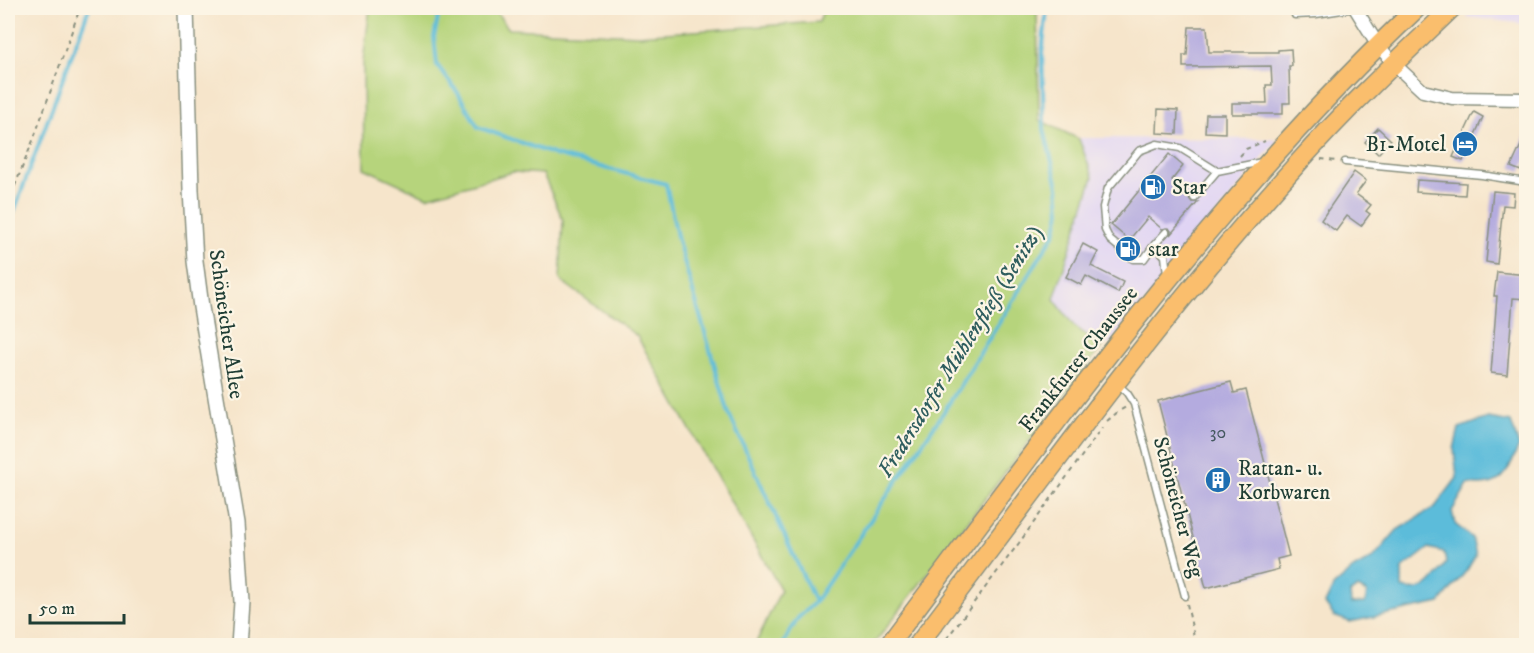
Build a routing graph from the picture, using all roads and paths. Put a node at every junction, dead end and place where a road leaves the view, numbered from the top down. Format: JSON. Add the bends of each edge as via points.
{"nodes":[{"id":1,"x":80,"y":8,"type":"edge"},
{"id":2,"x":186,"y":8,"type":"edge"},
{"id":3,"x":1293,"y":8,"type":"edge"},
{"id":4,"x":1355,"y":8,"type":"edge"},
{"id":5,"x":1392,"y":8,"type":"edge"},
{"id":6,"x":1417,"y":8,"type":"edge"},
{"id":7,"x":1452,"y":8,"type":"edge"},
{"id":8,"x":1389,"y":11,"type":"dead end"},
{"id":9,"x":1378,"y":45,"type":"junction"},
{"id":10,"x":1394,"y":64,"type":"junction"},
{"id":11,"x":1527,"y":99,"type":"edge"},
{"id":12,"x":1266,"y":140,"type":"dead end"},
{"id":13,"x":1318,"y":157,"type":"dead end"},
{"id":14,"x":1268,"y":161,"type":"junction"},
{"id":15,"x":1345,"y":162,"type":"joint"},
{"id":16,"x":1229,"y":169,"type":"junction"},
{"id":17,"x":1217,"y":171,"type":"junction"},
{"id":18,"x":1527,"y":182,"type":"edge"},
{"id":19,"x":1194,"y":198,"type":"dead end"},
{"id":20,"x":8,"y":203,"type":"edge"},
{"id":21,"x":1166,"y":232,"type":"dead end"},
{"id":22,"x":1154,"y":245,"type":"junction"},
{"id":23,"x":1168,"y":279,"type":"junction"},
{"id":24,"x":1117,"y":384,"type":"junction"},
{"id":25,"x":1134,"y":404,"type":"junction"},
{"id":26,"x":1185,"y":596,"type":"joint"},
{"id":27,"x":239,"y":645,"type":"edge"},
{"id":28,"x":888,"y":645,"type":"edge"},
{"id":29,"x":917,"y":645,"type":"edge"},
{"id":30,"x":941,"y":645,"type":"edge"},
{"id":31,"x":1196,"y":645,"type":"edge"}],
"edges":[{"from":1,"to":20,"type":"path"},
{"from":2,"to":27,"type":"street","name":"Schöneicher Allee","via":[[195,261],[237,523],[242,591]]},
{"from":3,"to":4,"type":"lane","via":[[1294,15]]},
{"from":4,"to":9,"type":"street"},
{"from":5,"to":8,"type":"path"},
{"from":6,"to":9,"type":"main road","name":"Frankfurter Chaussee"},
{"from":7,"to":10,"type":"main road"},
{"from":9,"to":10,"type":"street"},
{"from":9,"to":14,"type":"main road","name":"Frankfurter Chaussee"},
{"from":10,"to":11,"type":"street","via":[[1423,90],[1443,97]]},
{"from":10,"to":24,"type":"main road","via":[[1298,162]]},
{"from":12,"to":16,"type":"path","via":[[1246,149]]},
{"from":13,"to":15,"type":"path"},
{"from":14,"to":16,"type":"lane"},
{"from":14,"to":23,"type":"main road","name":"Frankfurter Chaussee"},
{"from":15,"to":18,"type":"lane"},
{"from":16,"to":17,"type":"lane"},
{"from":17,"to":19,"type":"lane"},
{"from":17,"to":22,"type":"lane","via":[[1180,148],[1157,144],[1139,151],[1133,158],[1108,188],[1103,207],[1105,230],[1110,240],[1133,259],[1144,259]]},
{"from":21,"to":22,"type":"lane"},
{"from":22,"to":23,"type":"lane","via":[[1164,256]]},
{"from":23,"to":28,"type":"main road","name":"Frankfurter Chaussee"},
{"from":24,"to":25,"type":"lane","name":"Schöneicher Weg"},
{"from":24,"to":29,"type":"main road"},
{"from":25,"to":26,"type":"lane","name":"Schöneicher Weg"},
{"from":25,"to":30,"type":"path","via":[[1107,421]]},
{"from":26,"to":31,"type":"path","name":"Schöneicher Weg"}]}
